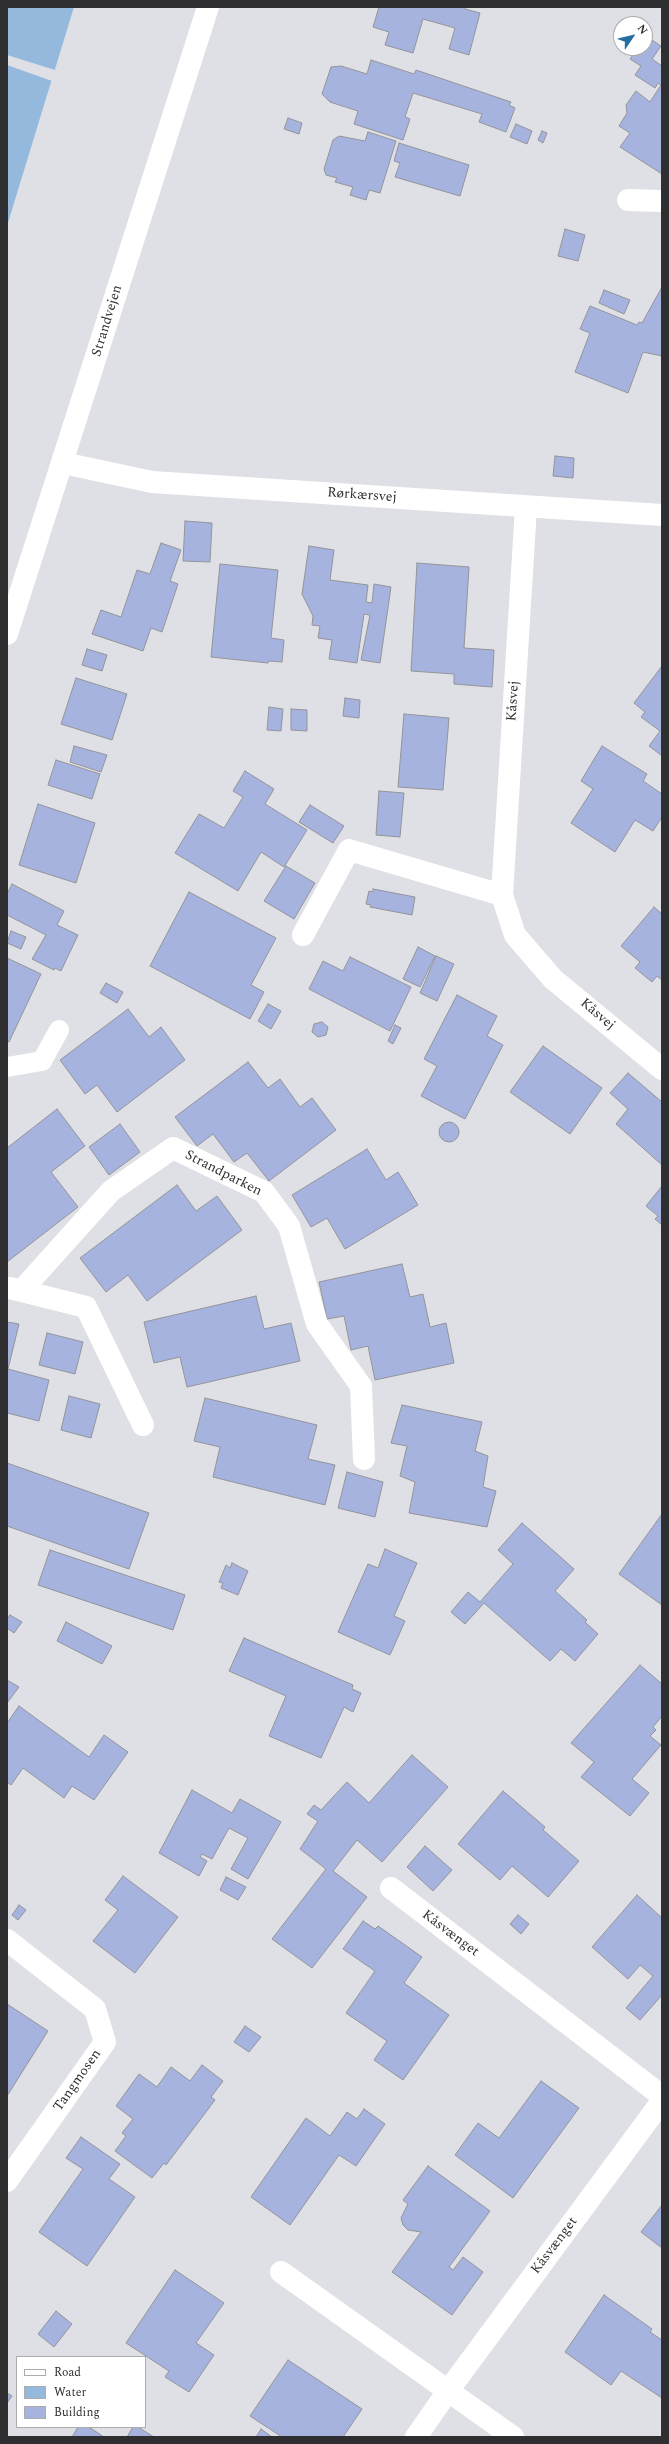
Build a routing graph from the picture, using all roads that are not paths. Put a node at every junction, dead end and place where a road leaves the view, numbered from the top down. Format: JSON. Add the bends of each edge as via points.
{"nodes":[{"id":1,"x":208,"y":7,"type":"edge"},
{"id":2,"x":628,"y":200,"type":"dead end"},
{"id":3,"x":662,"y":201,"type":"edge"},
{"id":4,"x":63,"y":463,"type":"junction"},
{"id":5,"x":526,"y":507,"type":"junction"},
{"id":6,"x":662,"y":515,"type":"edge"},
{"id":7,"x":7,"y":634,"type":"edge"},
{"id":8,"x":502,"y":895,"type":"junction"},
{"id":9,"x":303,"y":935,"type":"dead end"},
{"id":10,"x":59,"y":1030,"type":"dead end"},
{"id":11,"x":7,"y":1067,"type":"edge"},
{"id":12,"x":662,"y":1069,"type":"edge"},
{"id":13,"x":14,"y":1289,"type":"edge"},
{"id":14,"x":143,"y":1424,"type":"dead end"},
{"id":15,"x":364,"y":1459,"type":"dead end"},
{"id":16,"x":390,"y":1888,"type":"dead end"},
{"id":17,"x":7,"y":1940,"type":"edge"},
{"id":18,"x":662,"y":2096,"type":"edge"},
{"id":19,"x":662,"y":2101,"type":"edge"},
{"id":20,"x":7,"y":2181,"type":"edge"},
{"id":21,"x":281,"y":2272,"type":"dead end"},
{"id":22,"x":448,"y":2391,"type":"junction"},
{"id":23,"x":416,"y":2437,"type":"edge"},
{"id":24,"x":513,"y":2437,"type":"edge"}],
"edges":[{"from":1,"to":4,"type":"street","name":"Strandvejen"},
{"from":2,"to":3,"type":"street"},
{"from":4,"to":5,"type":"street","name":"Rørkærsvej","via":[[152,482]]},
{"from":4,"to":7,"type":"street","name":"Strandvejen"},
{"from":5,"to":6,"type":"street","name":"Rørkærsvej"},
{"from":5,"to":8,"type":"street","name":"Kåsvej"},
{"from":8,"to":9,"type":"street","via":[[348,850]]},
{"from":8,"to":12,"type":"street","name":"Kåsvej","via":[[515,935],[553,979]]},
{"from":10,"to":11,"type":"lane","via":[[42,1061]]},
{"from":13,"to":14,"type":"street","name":"Strandparken","via":[[86,1308]]},
{"from":13,"to":15,"type":"street","name":"Strandparken","via":[[111,1191],[173,1148],[264,1192],[289,1226],[317,1324],[362,1386]]},
{"from":16,"to":18,"type":"street","name":"Kåsvænget"},
{"from":17,"to":20,"type":"street","name":"Tangmosen","via":[[95,2009],[105,2042]]},
{"from":19,"to":22,"type":"street","name":"Kåsvænget"},
{"from":21,"to":22,"type":"street"},
{"from":22,"to":23,"type":"street","name":"Kåsvænget"},
{"from":22,"to":24,"type":"street"}]}
